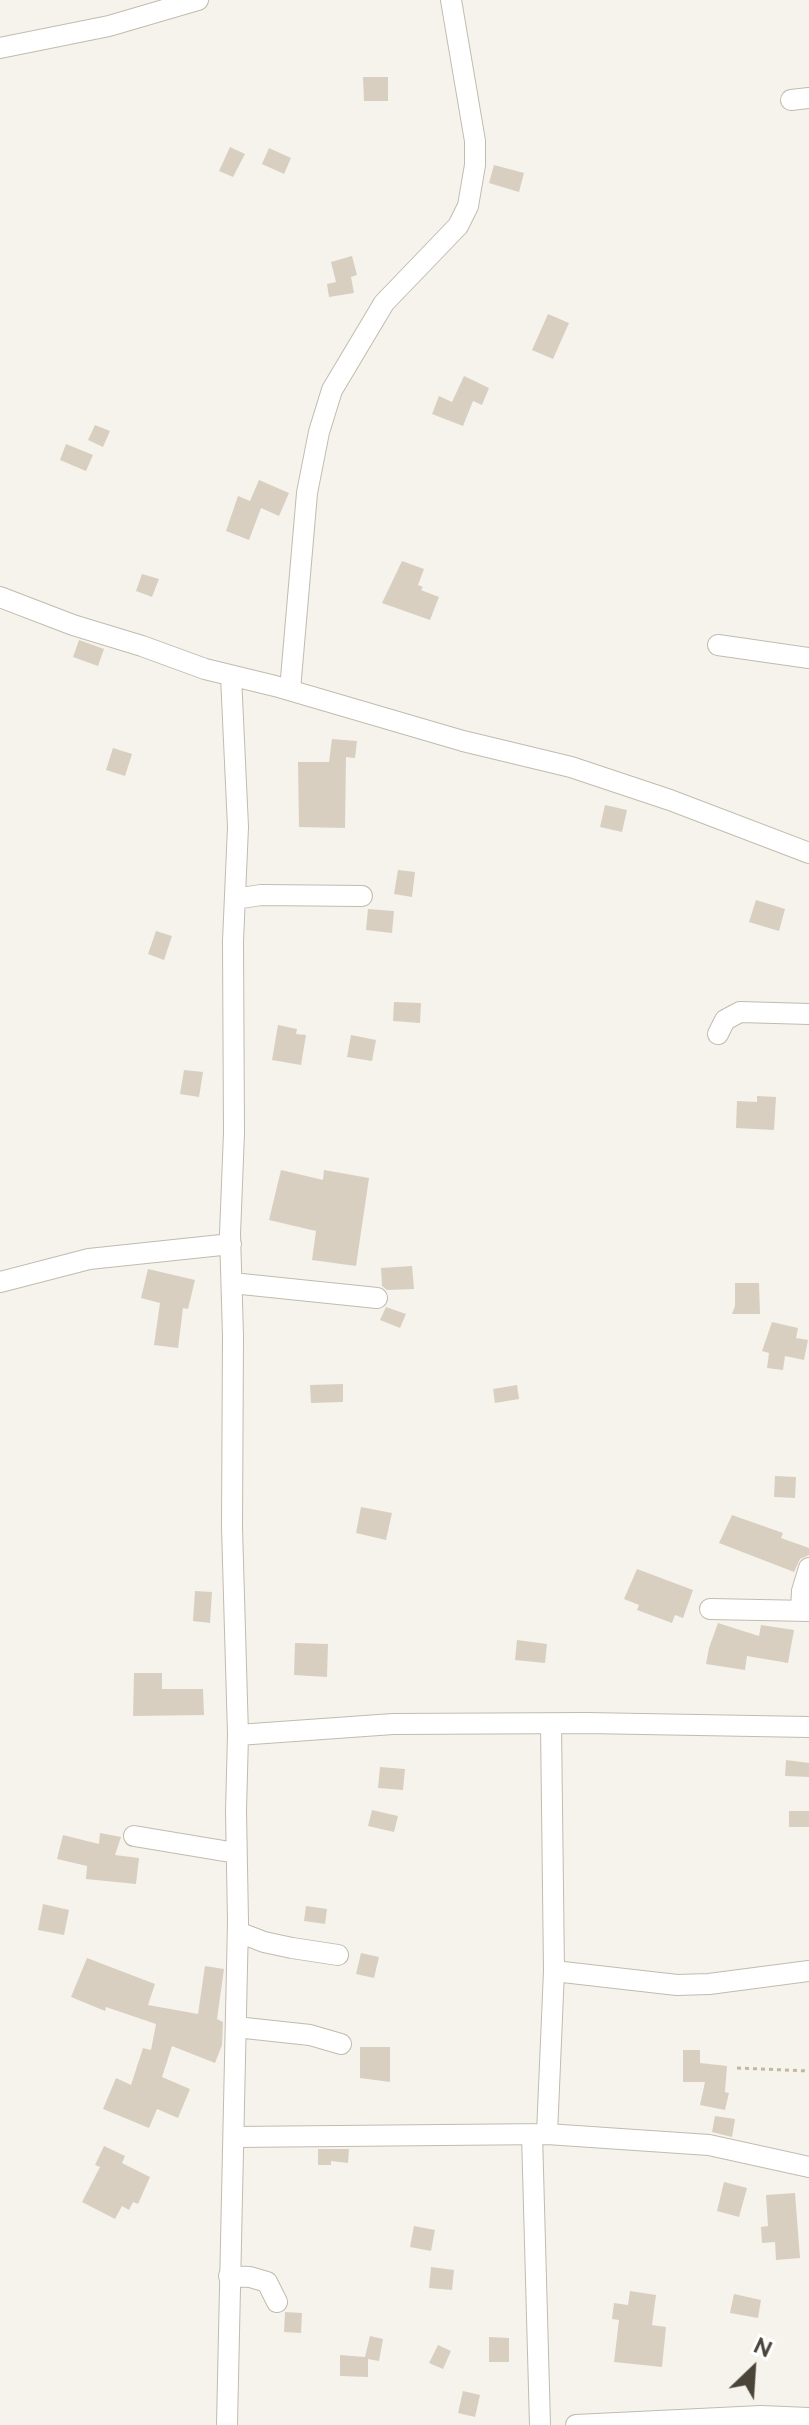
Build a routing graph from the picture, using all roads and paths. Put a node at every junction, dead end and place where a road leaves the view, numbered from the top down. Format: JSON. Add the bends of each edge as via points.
{"nodes":[{"id":1,"x":198,"y":0,"type":"edge"},
{"id":2,"x":451,"y":0,"type":"edge"},
{"id":3,"x":0,"y":48,"type":"edge"},
{"id":4,"x":0,"y":597,"type":"edge"},
{"id":5,"x":718,"y":645,"type":"dead end"},
{"id":6,"x":809,"y":658,"type":"edge"},
{"id":7,"x":231,"y":676,"type":"junction"},
{"id":8,"x":290,"y":690,"type":"junction"},
{"id":9,"x":809,"y":853,"type":"edge"},
{"id":10,"x":362,"y":896,"type":"dead end"},
{"id":11,"x":235,"y":899,"type":"junction"},
{"id":12,"x":809,"y":1014,"type":"edge"},
{"id":13,"x":718,"y":1034,"type":"dead end"},
{"id":14,"x":231,"y":1244,"type":"junction"},
{"id":15,"x":0,"y":1282,"type":"edge"},
{"id":16,"x":232,"y":1283,"type":"junction"},
{"id":17,"x":377,"y":1298,"type":"dead end"},
{"id":18,"x":809,"y":1568,"type":"edge"},
{"id":19,"x":710,"y":1609,"type":"dead end"},
{"id":20,"x":805,"y":1611,"type":"edge"},
{"id":21,"x":551,"y":1725,"type":"junction"},
{"id":22,"x":809,"y":1727,"type":"edge"},
{"id":23,"x":238,"y":1735,"type":"junction"},
{"id":24,"x":134,"y":1836,"type":"dead end"},
{"id":25,"x":236,"y":1853,"type":"junction"},
{"id":26,"x":238,"y":1932,"type":"junction"},
{"id":27,"x":338,"y":1955,"type":"dead end"},
{"id":28,"x":554,"y":1971,"type":"junction"},
{"id":29,"x":809,"y":1971,"type":"edge"},
{"id":30,"x":236,"y":2027,"type":"junction"},
{"id":31,"x":341,"y":2044,"type":"dead end"},
{"id":32,"x":737,"y":2068,"type":"dead end"},
{"id":33,"x":809,"y":2071,"type":"edge"},
{"id":34,"x":539,"y":2134,"type":"junction"},
{"id":35,"x":234,"y":2137,"type":"junction"},
{"id":36,"x":809,"y":2167,"type":"edge"},
{"id":37,"x":229,"y":2276,"type":"junction"},
{"id":38,"x":277,"y":2302,"type":"dead end"},
{"id":39,"x":809,"y":2418,"type":"edge"},
{"id":40,"x":227,"y":2425,"type":"edge"},
{"id":41,"x":540,"y":2425,"type":"edge"},
{"id":42,"x":576,"y":2425,"type":"edge"}],
"edges":[{"from":1,"to":3,"type":"street","via":[[109,26]]},
{"from":2,"to":8,"type":"street","via":[[475,141],[470,195],[458,226],[384,303],[332,390],[307,493]]},
{"from":4,"to":7,"type":"street"},
{"from":5,"to":6,"type":"street"},
{"from":7,"to":8,"type":"street"},
{"from":7,"to":11,"type":"street","via":[[238,827]]},
{"from":8,"to":9,"type":"street","via":[[571,767]]},
{"from":10,"to":11,"type":"street"},
{"from":11,"to":14,"type":"street"},
{"from":12,"to":13,"type":"street","via":[[740,1012],[725,1020]]},
{"from":14,"to":15,"type":"street","via":[[89,1259]]},
{"from":14,"to":16,"type":"street"},
{"from":16,"to":17,"type":"street"},
{"from":16,"to":23,"type":"street"},
{"from":18,"to":20,"type":"street","via":[[802,1591]]},
{"from":19,"to":20,"type":"street"},
{"from":21,"to":22,"type":"street"},
{"from":21,"to":23,"type":"street","via":[[393,1724]]},
{"from":21,"to":28,"type":"street"},
{"from":23,"to":25,"type":"street"},
{"from":24,"to":25,"type":"street"},
{"from":25,"to":26,"type":"street"},
{"from":26,"to":27,"type":"street"},
{"from":26,"to":30,"type":"street"},
{"from":28,"to":29,"type":"street","via":[[677,1985]]},
{"from":28,"to":34,"type":"street"},
{"from":30,"to":31,"type":"street"},
{"from":30,"to":35,"type":"street"},
{"from":32,"to":33,"type":"path"},
{"from":34,"to":35,"type":"street"},
{"from":34,"to":36,"type":"street","via":[[709,2145]]},
{"from":34,"to":41,"type":"street"},
{"from":35,"to":37,"type":"street"},
{"from":37,"to":38,"type":"street","via":[[267,2282]]},
{"from":37,"to":40,"type":"street"},
{"from":39,"to":42,"type":"street"}]}
